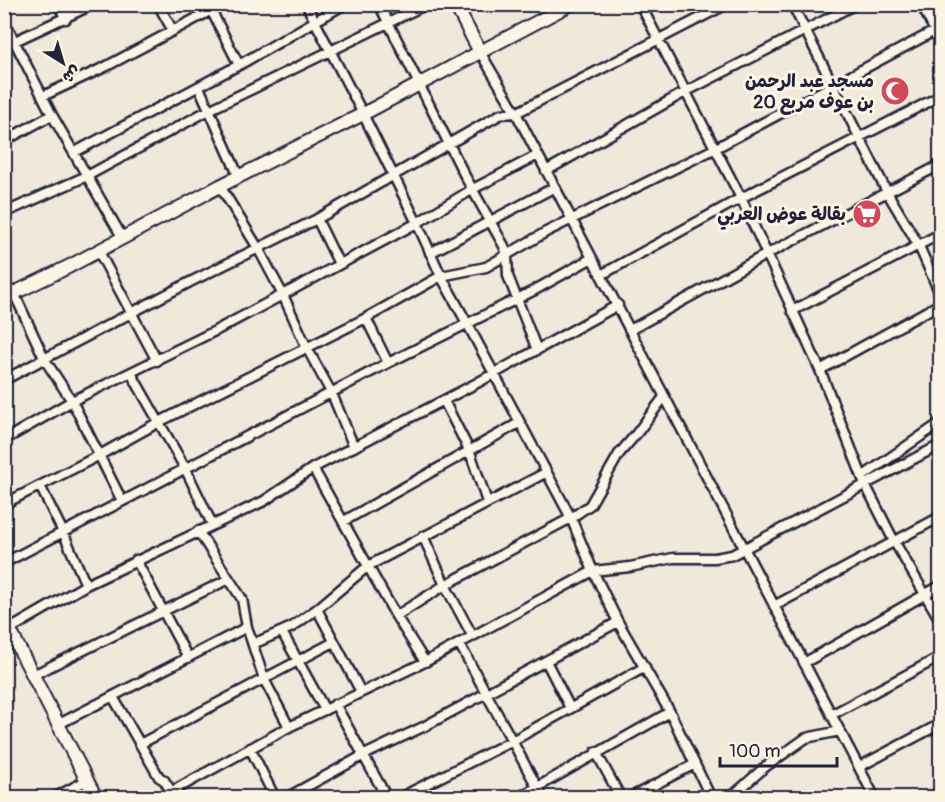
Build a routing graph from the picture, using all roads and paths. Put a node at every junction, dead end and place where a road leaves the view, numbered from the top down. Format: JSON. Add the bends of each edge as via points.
{"nodes":[{"id":1,"x":58,"y":4,"type":"edge"},
{"id":2,"x":94,"y":4,"type":"edge"},
{"id":3,"x":158,"y":4,"type":"edge"},
{"id":4,"x":223,"y":4,"type":"edge"},
{"id":5,"x":306,"y":4,"type":"edge"},
{"id":6,"x":345,"y":4,"type":"edge"},
{"id":7,"x":379,"y":4,"type":"edge"},
{"id":8,"x":427,"y":4,"type":"edge"},
{"id":9,"x":455,"y":4,"type":"edge"},
{"id":10,"x":571,"y":4,"type":"edge"},
{"id":11,"x":640,"y":4,"type":"edge"},
{"id":12,"x":727,"y":4,"type":"edge"},
{"id":13,"x":792,"y":4,"type":"edge"},
{"id":14,"x":856,"y":4,"type":"edge"},
{"id":15,"x":921,"y":4,"type":"edge"},
{"id":16,"x":210,"y":8,"type":"edge"},
{"id":17,"x":66,"y":19,"type":"junction"},
{"id":18,"x":4,"y":21,"type":"edge"},
{"id":19,"x":314,"y":22,"type":"junction"},
{"id":20,"x":389,"y":24,"type":"junction"},
{"id":21,"x":807,"y":30,"type":"junction"},
{"id":22,"x":938,"y":30,"type":"edge"},
{"id":23,"x":173,"y":31,"type":"junction"},
{"id":24,"x":659,"y":40,"type":"junction"},
{"id":25,"x":15,"y":41,"type":"junction"},
{"id":26,"x":940,"y":41,"type":"edge"},
{"id":27,"x":329,"y":51,"type":"junction"},
{"id":28,"x":480,"y":52,"type":"junction"},
{"id":29,"x":240,"y":65,"type":"junction"},
{"id":30,"x":419,"y":84,"type":"junction"},
{"id":31,"x":834,"y":86,"type":"junction"},
{"id":32,"x":199,"y":87,"type":"junction"},
{"id":33,"x":685,"y":92,"type":"junction"},
{"id":34,"x":44,"y":96,"type":"junction"},
{"id":35,"x":940,"y":96,"type":"edge"},
{"id":36,"x":209,"y":110,"type":"junction"},
{"id":37,"x":516,"y":113,"type":"junction"},
{"id":38,"x":363,"y":114,"type":"junction"},
{"id":39,"x":52,"y":115,"type":"junction"},
{"id":40,"x":860,"y":137,"type":"junction"},
{"id":41,"x":5,"y":138,"type":"edge"},
{"id":42,"x":449,"y":144,"type":"junction"},
{"id":43,"x":714,"y":149,"type":"junction"},
{"id":44,"x":75,"y":152,"type":"junction"},
{"id":45,"x":538,"y":156,"type":"junction"},
{"id":46,"x":940,"y":165,"type":"edge"},
{"id":47,"x":546,"y":171,"type":"junction"},
{"id":48,"x":88,"y":175,"type":"junction"},
{"id":49,"x":239,"y":177,"type":"junction"},
{"id":50,"x":393,"y":177,"type":"junction"},
{"id":51,"x":220,"y":186,"type":"junction"},
{"id":52,"x":555,"y":187,"type":"junction"},
{"id":53,"x":472,"y":189,"type":"junction"},
{"id":54,"x":887,"y":192,"type":"junction"},
{"id":55,"x":741,"y":198,"type":"junction"},
{"id":56,"x":4,"y":213,"type":"edge"},
{"id":57,"x":317,"y":219,"type":"junction"},
{"id":58,"x":572,"y":219,"type":"junction"},
{"id":59,"x":490,"y":220,"type":"junction"},
{"id":60,"x":417,"y":223,"type":"junction"},
{"id":61,"x":940,"y":234,"type":"edge"},
{"id":62,"x":122,"y":237,"type":"junction"},
{"id":63,"x":919,"y":246,"type":"junction"},
{"id":64,"x":258,"y":248,"type":"junction"},
{"id":65,"x":98,"y":250,"type":"junction"},
{"id":66,"x":430,"y":253,"type":"junction"},
{"id":67,"x":767,"y":254,"type":"junction"},
{"id":68,"x":507,"y":255,"type":"junction"},
{"id":69,"x":592,"y":258,"type":"junction"},
{"id":70,"x":339,"y":264,"type":"junction"},
{"id":71,"x":601,"y":275,"type":"junction"},
{"id":72,"x":441,"y":276,"type":"junction"},
{"id":73,"x":940,"y":294,"type":"edge"},
{"id":74,"x":283,"y":295,"type":"junction"},
{"id":75,"x":9,"y":296,"type":"edge"},
{"id":76,"x":516,"y":298,"type":"junction"},
{"id":77,"x":940,"y":304,"type":"edge"},
{"id":78,"x":618,"y":305,"type":"junction"},
{"id":79,"x":792,"y":311,"type":"junction"},
{"id":80,"x":132,"y":312,"type":"junction"},
{"id":81,"x":366,"y":318,"type":"junction"},
{"id":82,"x":467,"y":323,"type":"junction"},
{"id":83,"x":630,"y":330,"type":"junction"},
{"id":84,"x":308,"y":348,"type":"junction"},
{"id":85,"x":537,"y":350,"type":"junction"},
{"id":86,"x":45,"y":360,"type":"junction"},
{"id":87,"x":157,"y":361,"type":"junction"},
{"id":88,"x":388,"y":363,"type":"junction"},
{"id":89,"x":820,"y":370,"type":"junction"},
{"id":90,"x":131,"y":373,"type":"junction"},
{"id":91,"x":493,"y":374,"type":"junction"},
{"id":92,"x":4,"y":380,"type":"edge"},
{"id":93,"x":332,"y":394,"type":"junction"},
{"id":94,"x":664,"y":397,"type":"junction"},
{"id":95,"x":72,"y":401,"type":"junction"},
{"id":96,"x":444,"y":401,"type":"junction"},
{"id":97,"x":159,"y":422,"type":"junction"},
{"id":98,"x":519,"y":423,"type":"junction"},
{"id":99,"x":940,"y":423,"type":"edge"},
{"id":100,"x":4,"y":440,"type":"edge"},
{"id":101,"x":940,"y":445,"type":"edge"},
{"id":102,"x":354,"y":447,"type":"junction"},
{"id":103,"x":470,"y":452,"type":"junction"},
{"id":104,"x":98,"y":456,"type":"junction"},
{"id":105,"x":185,"y":468,"type":"junction"},
{"id":106,"x":313,"y":468,"type":"junction"},
{"id":107,"x":545,"y":472,"type":"junction"},
{"id":108,"x":864,"y":481,"type":"junction"},
{"id":109,"x":40,"y":486,"type":"junction"},
{"id":110,"x":122,"y":501,"type":"junction"},
{"id":111,"x":487,"y":502,"type":"junction"},
{"id":112,"x":4,"y":504,"type":"edge"},
{"id":113,"x":940,"y":517,"type":"edge"},
{"id":114,"x":571,"y":518,"type":"junction"},
{"id":115,"x":344,"y":521,"type":"junction"},
{"id":116,"x":212,"y":524,"type":"junction"},
{"id":117,"x":198,"y":531,"type":"junction"},
{"id":118,"x":63,"y":532,"type":"junction"},
{"id":119,"x":423,"y":536,"type":"junction"},
{"id":120,"x":894,"y":541,"type":"junction"},
{"id":121,"x":744,"y":548,"type":"junction"},
{"id":122,"x":136,"y":560,"type":"junction"},
{"id":123,"x":4,"y":563,"type":"edge"},
{"id":124,"x":368,"y":566,"type":"junction"},
{"id":125,"x":593,"y":571,"type":"junction"},
{"id":126,"x":229,"y":579,"type":"junction"},
{"id":127,"x":86,"y":585,"type":"junction"},
{"id":128,"x":445,"y":585,"type":"junction"},
{"id":129,"x":940,"y":586,"type":"edge"},
{"id":130,"x":926,"y":593,"type":"junction"},
{"id":131,"x":774,"y":606,"type":"junction"},
{"id":132,"x":317,"y":609,"type":"junction"},
{"id":133,"x":164,"y":611,"type":"junction"},
{"id":134,"x":396,"y":616,"type":"junction"},
{"id":135,"x":940,"y":620,"type":"edge"},
{"id":136,"x":618,"y":622,"type":"junction"},
{"id":137,"x":7,"y":624,"type":"edge"},
{"id":138,"x":247,"y":627,"type":"junction"},
{"id":139,"x":282,"y":632,"type":"junction"},
{"id":140,"x":472,"y":635,"type":"junction"},
{"id":141,"x":334,"y":642,"type":"junction"},
{"id":142,"x":459,"y":643,"type":"junction"},
{"id":143,"x":253,"y":644,"type":"junction"},
{"id":144,"x":940,"y":657,"type":"edge"},
{"id":145,"x":188,"y":658,"type":"junction"},
{"id":146,"x":298,"y":660,"type":"junction"},
{"id":147,"x":546,"y":661,"type":"junction"},
{"id":148,"x":425,"y":662,"type":"junction"},
{"id":149,"x":804,"y":663,"type":"junction"},
{"id":150,"x":645,"y":667,"type":"junction"},
{"id":151,"x":33,"y":675,"type":"junction"},
{"id":152,"x":264,"y":679,"type":"junction"},
{"id":153,"x":361,"y":692,"type":"junction"},
{"id":154,"x":486,"y":693,"type":"junction"},
{"id":155,"x":113,"y":697,"type":"junction"},
{"id":156,"x":335,"y":704,"type":"junction"},
{"id":157,"x":570,"y":708,"type":"junction"},
{"id":158,"x":324,"y":710,"type":"junction"},
{"id":159,"x":670,"y":712,"type":"junction"},
{"id":160,"x":831,"y":715,"type":"junction"},
{"id":161,"x":59,"y":724,"type":"junction"},
{"id":162,"x":940,"y":724,"type":"edge"},
{"id":163,"x":288,"y":728,"type":"junction"},
{"id":164,"x":840,"y":731,"type":"junction"},
{"id":165,"x":512,"y":741,"type":"junction"},
{"id":166,"x":140,"y":744,"type":"junction"},
{"id":167,"x":250,"y":748,"type":"junction"},
{"id":168,"x":596,"y":753,"type":"junction"},
{"id":169,"x":364,"y":755,"type":"junction"},
{"id":170,"x":695,"y":764,"type":"junction"},
{"id":171,"x":859,"y":767,"type":"junction"},
{"id":172,"x":87,"y":780,"type":"junction"},
{"id":173,"x":537,"y":787,"type":"junction"},
{"id":174,"x":171,"y":791,"type":"junction"},
{"id":175,"x":940,"y":792,"type":"edge"},
{"id":176,"x":54,"y":798,"type":"edge"},
{"id":177,"x":96,"y":798,"type":"edge"},
{"id":178,"x":160,"y":798,"type":"edge"},
{"id":179,"x":275,"y":798,"type":"edge"},
{"id":180,"x":286,"y":798,"type":"edge"},
{"id":181,"x":387,"y":798,"type":"edge"},
{"id":182,"x":399,"y":798,"type":"edge"},
{"id":183,"x":518,"y":798,"type":"edge"},
{"id":184,"x":543,"y":798,"type":"edge"},
{"id":185,"x":621,"y":798,"type":"edge"},
{"id":186,"x":629,"y":798,"type":"edge"},
{"id":187,"x":711,"y":798,"type":"edge"},
{"id":188,"x":730,"y":798,"type":"edge"},
{"id":189,"x":875,"y":798,"type":"edge"},
{"id":190,"x":931,"y":798,"type":"edge"}],
"edges":[{"from":1,"to":17,"type":"street"},
{"from":2,"to":17,"type":"street"},
{"from":3,"to":23,"type":"street"},
{"from":4,"to":16,"type":"street"},
{"from":5,"to":19,"type":"street"},
{"from":6,"to":19,"type":"street"},
{"from":7,"to":20,"type":"street"},
{"from":8,"to":20,"type":"street"},
{"from":9,"to":28,"type":"street"},
{"from":10,"to":28,"type":"street"},
{"from":11,"to":24,"type":"street"},
{"from":12,"to":24,"type":"street"},
{"from":13,"to":21,"type":"street"},
{"from":14,"to":21,"type":"street"},
{"from":15,"to":22,"type":"street"},
{"from":16,"to":23,"type":"street"},
{"from":16,"to":29,"type":"street"},
{"from":17,"to":25,"type":"street"},
{"from":18,"to":25,"type":"street"},
{"from":19,"to":27,"type":"street"},
{"from":19,"to":29,"type":"street"},
{"from":20,"to":27,"type":"street"},
{"from":20,"to":30,"type":"street"},
{"from":21,"to":31,"type":"street"},
{"from":21,"to":33,"type":"street"},
{"from":22,"to":26,"type":"street"},
{"from":22,"to":31,"type":"street"},
{"from":23,"to":34,"type":"street"},
{"from":24,"to":33,"type":"street"},
{"from":24,"to":37,"type":"street"},
{"from":25,"to":34,"type":"street"},
{"from":27,"to":36,"type":"street"},
{"from":27,"to":38,"type":"street"},
{"from":28,"to":30,"type":"street"},
{"from":28,"to":37,"type":"street"},
{"from":29,"to":32,"type":"street"},
{"from":30,"to":38,"type":"street"},
{"from":30,"to":42,"type":"street"},
{"from":31,"to":40,"type":"street"},
{"from":31,"to":43,"type":"street"},
{"from":32,"to":36,"type":"street"},
{"from":32,"to":44,"type":"street"},
{"from":33,"to":43,"type":"street"},
{"from":33,"to":47,"type":"street"},
{"from":34,"to":39,"type":"street"},
{"from":35,"to":40,"type":"street"},
{"from":36,"to":48,"type":"street"},
{"from":36,"to":49,"type":"street"},
{"from":37,"to":42,"type":"street","via":[[501,114]]},
{"from":37,"to":45,"type":"street"},
{"from":38,"to":49,"type":"street"},
{"from":38,"to":50,"type":"street"},
{"from":39,"to":41,"type":"street"},
{"from":39,"to":44,"type":"street"},
{"from":40,"to":54,"type":"street"},
{"from":40,"to":55,"type":"street"},
{"from":42,"to":50,"type":"street"},
{"from":42,"to":53,"type":"street"},
{"from":43,"to":55,"type":"street"},
{"from":43,"to":58,"type":"street"},
{"from":44,"to":48,"type":"street"},
{"from":45,"to":47,"type":"street"},
{"from":45,"to":53,"type":"street"},
{"from":46,"to":54,"type":"street"},
{"from":47,"to":52,"type":"street"},
{"from":48,"to":56,"type":"street"},
{"from":48,"to":62,"type":"street"},
{"from":49,"to":51,"type":"street"},
{"from":50,"to":57,"type":"street"},
{"from":50,"to":60,"type":"street"},
{"from":51,"to":62,"type":"street"},
{"from":51,"to":64,"type":"street"},
{"from":52,"to":58,"type":"street"},
{"from":52,"to":59,"type":"street"},
{"from":53,"to":59,"type":"street"},
{"from":53,"to":60,"type":"street"},
{"from":54,"to":63,"type":"street"},
{"from":54,"to":67,"type":"street"},
{"from":55,"to":67,"type":"street"},
{"from":55,"to":71,"type":"street"},
{"from":57,"to":64,"type":"street"},
{"from":57,"to":70,"type":"street"},
{"from":58,"to":68,"type":"street"},
{"from":58,"to":69,"type":"street"},
{"from":59,"to":66,"type":"street"},
{"from":59,"to":68,"type":"street"},
{"from":60,"to":66,"type":"street"},
{"from":60,"to":70,"type":"street"},
{"from":61,"to":63,"type":"street"},
{"from":62,"to":65,"type":"street"},
{"from":63,"to":73,"type":"street"},
{"from":63,"to":79,"type":"street"},
{"from":64,"to":74,"type":"street"},
{"from":64,"to":80,"type":"street"},
{"from":65,"to":75,"type":"street"},
{"from":65,"to":80,"type":"street"},
{"from":66,"to":72,"type":"street"},
{"from":67,"to":79,"type":"street"},
{"from":67,"to":83,"type":"street"},
{"from":68,"to":72,"type":"street","via":[[483,269]]},
{"from":68,"to":76,"type":"street","via":[[507,276]]},
{"from":69,"to":71,"type":"street"},
{"from":69,"to":76,"type":"street"},
{"from":70,"to":74,"type":"street"},
{"from":71,"to":78,"type":"street"},
{"from":72,"to":81,"type":"street"},
{"from":72,"to":82,"type":"street"},
{"from":74,"to":84,"type":"street"},
{"from":74,"to":87,"type":"street"},
{"from":75,"to":86,"type":"street"},
{"from":76,"to":82,"type":"street"},
{"from":76,"to":85,"type":"street"},
{"from":77,"to":89,"type":"street"},
{"from":78,"to":83,"type":"street"},
{"from":78,"to":85,"type":"street"},
{"from":79,"to":89,"type":"street"},
{"from":80,"to":86,"type":"street"},
{"from":80,"to":87,"type":"street"},
{"from":81,"to":84,"type":"street"},
{"from":81,"to":88,"type":"street"},
{"from":82,"to":88,"type":"street"},
{"from":82,"to":91,"type":"street"},
{"from":83,"to":94,"type":"street"},
{"from":84,"to":93,"type":"street"},
{"from":84,"to":97,"type":"street"},
{"from":85,"to":91,"type":"street"},
{"from":86,"to":92,"type":"street"},
{"from":86,"to":95,"type":"street"},
{"from":87,"to":90,"type":"street"},
{"from":88,"to":93,"type":"street"},
{"from":89,"to":108,"type":"street"},
{"from":90,"to":95,"type":"street"},
{"from":90,"to":97,"type":"street"},
{"from":91,"to":96,"type":"street"},
{"from":91,"to":98,"type":"street"},
{"from":93,"to":102,"type":"street"},
{"from":93,"to":105,"type":"street"},
{"from":94,"to":114,"type":"street","via":[[619,454],[593,502]]},
{"from":94,"to":121,"type":"street"},
{"from":95,"to":100,"type":"street"},
{"from":95,"to":104,"type":"street"},
{"from":96,"to":102,"type":"street"},
{"from":96,"to":103,"type":"street"},
{"from":97,"to":104,"type":"street"},
{"from":97,"to":105,"type":"street"},
{"from":98,"to":103,"type":"street"},
{"from":98,"to":107,"type":"street"},
{"from":99,"to":108,"type":"street"},
{"from":101,"to":108,"type":"street"},
{"from":102,"to":106,"type":"street"},
{"from":103,"to":111,"type":"street"},
{"from":103,"to":115,"type":"street"},
{"from":104,"to":109,"type":"street"},
{"from":104,"to":110,"type":"street"},
{"from":105,"to":110,"type":"street"},
{"from":105,"to":116,"type":"street"},
{"from":106,"to":115,"type":"street"},
{"from":106,"to":116,"type":"street","via":[[264,501]]},
{"from":107,"to":111,"type":"street"},
{"from":107,"to":114,"type":"street"},
{"from":108,"to":120,"type":"street"},
{"from":108,"to":121,"type":"street"},
{"from":109,"to":112,"type":"street"},
{"from":109,"to":118,"type":"street"},
{"from":110,"to":118,"type":"street"},
{"from":111,"to":119,"type":"street"},
{"from":113,"to":120,"type":"street"},
{"from":114,"to":125,"type":"street"},
{"from":114,"to":128,"type":"street"},
{"from":115,"to":124,"type":"street"},
{"from":116,"to":117,"type":"street"},
{"from":117,"to":122,"type":"street"},
{"from":117,"to":126,"type":"street"},
{"from":118,"to":123,"type":"street"},
{"from":118,"to":127,"type":"street"},
{"from":119,"to":124,"type":"street"},
{"from":119,"to":128,"type":"street"},
{"from":120,"to":130,"type":"street"},
{"from":120,"to":131,"type":"street"},
{"from":121,"to":125,"type":"street","via":[[727,556],[673,558]]},
{"from":121,"to":131,"type":"street"},
{"from":122,"to":127,"type":"street"},
{"from":122,"to":133,"type":"street"},
{"from":124,"to":132,"type":"street"},
{"from":124,"to":134,"type":"street"},
{"from":125,"to":136,"type":"street"},
{"from":125,"to":140,"type":"street"},
{"from":126,"to":133,"type":"street"},
{"from":126,"to":138,"type":"street","via":[[242,599]]},
{"from":127,"to":137,"type":"street"},
{"from":128,"to":134,"type":"street"},
{"from":128,"to":140,"type":"street"},
{"from":129,"to":130,"type":"street"},
{"from":130,"to":135,"type":"street"},
{"from":130,"to":149,"type":"street"},
{"from":131,"to":149,"type":"street"},
{"from":132,"to":139,"type":"street"},
{"from":132,"to":141,"type":"street"},
{"from":133,"to":145,"type":"street"},
{"from":133,"to":151,"type":"street"},
{"from":134,"to":148,"type":"street"},
{"from":136,"to":147,"type":"street"},
{"from":136,"to":150,"type":"street"},
{"from":137,"to":151,"type":"street"},
{"from":138,"to":143,"type":"street"},
{"from":138,"to":145,"type":"street"},
{"from":139,"to":143,"type":"street"},
{"from":139,"to":146,"type":"street"},
{"from":140,"to":142,"type":"street"},
{"from":141,"to":146,"type":"street"},
{"from":141,"to":153,"type":"street"},
{"from":142,"to":148,"type":"street"},
{"from":142,"to":154,"type":"street"},
{"from":143,"to":152,"type":"street"},
{"from":144,"to":160,"type":"street"},
{"from":145,"to":155,"type":"street"},
{"from":146,"to":152,"type":"street"},
{"from":146,"to":158,"type":"street"},
{"from":147,"to":154,"type":"street"},
{"from":147,"to":157,"type":"street"},
{"from":148,"to":153,"type":"street"},
{"from":149,"to":160,"type":"street"},
{"from":150,"to":157,"type":"street"},
{"from":150,"to":159,"type":"street"},
{"from":151,"to":161,"type":"street"},
{"from":152,"to":163,"type":"street"},
{"from":152,"to":166,"type":"street"},
{"from":153,"to":156,"type":"street"},
{"from":154,"to":165,"type":"street"},
{"from":154,"to":169,"type":"street"},
{"from":155,"to":161,"type":"street"},
{"from":155,"to":166,"type":"street"},
{"from":156,"to":158,"type":"street"},
{"from":156,"to":169,"type":"street"},
{"from":157,"to":165,"type":"street"},
{"from":158,"to":163,"type":"street"},
{"from":159,"to":168,"type":"street"},
{"from":159,"to":170,"type":"street"},
{"from":160,"to":164,"type":"street"},
{"from":161,"to":172,"type":"street"},
{"from":162,"to":171,"type":"street"},
{"from":163,"to":167,"type":"street"},
{"from":164,"to":171,"type":"street"},
{"from":164,"to":188,"type":"street","via":[[809,737],[789,748]]},
{"from":165,"to":173,"type":"street"},
{"from":165,"to":182,"type":"street"},
{"from":166,"to":174,"type":"street"},
{"from":167,"to":174,"type":"street"},
{"from":167,"to":179,"type":"street"},
{"from":168,"to":173,"type":"street"},
{"from":168,"to":185,"type":"street"},
{"from":169,"to":180,"type":"street"},
{"from":169,"to":181,"type":"street"},
{"from":170,"to":186,"type":"street"},
{"from":170,"to":187,"type":"street"},
{"from":171,"to":189,"type":"street"},
{"from":172,"to":176,"type":"street"},
{"from":172,"to":177,"type":"street"},
{"from":173,"to":183,"type":"street"},
{"from":173,"to":184,"type":"street"},
{"from":174,"to":178,"type":"street"},
{"from":175,"to":190,"type":"street"}]}
